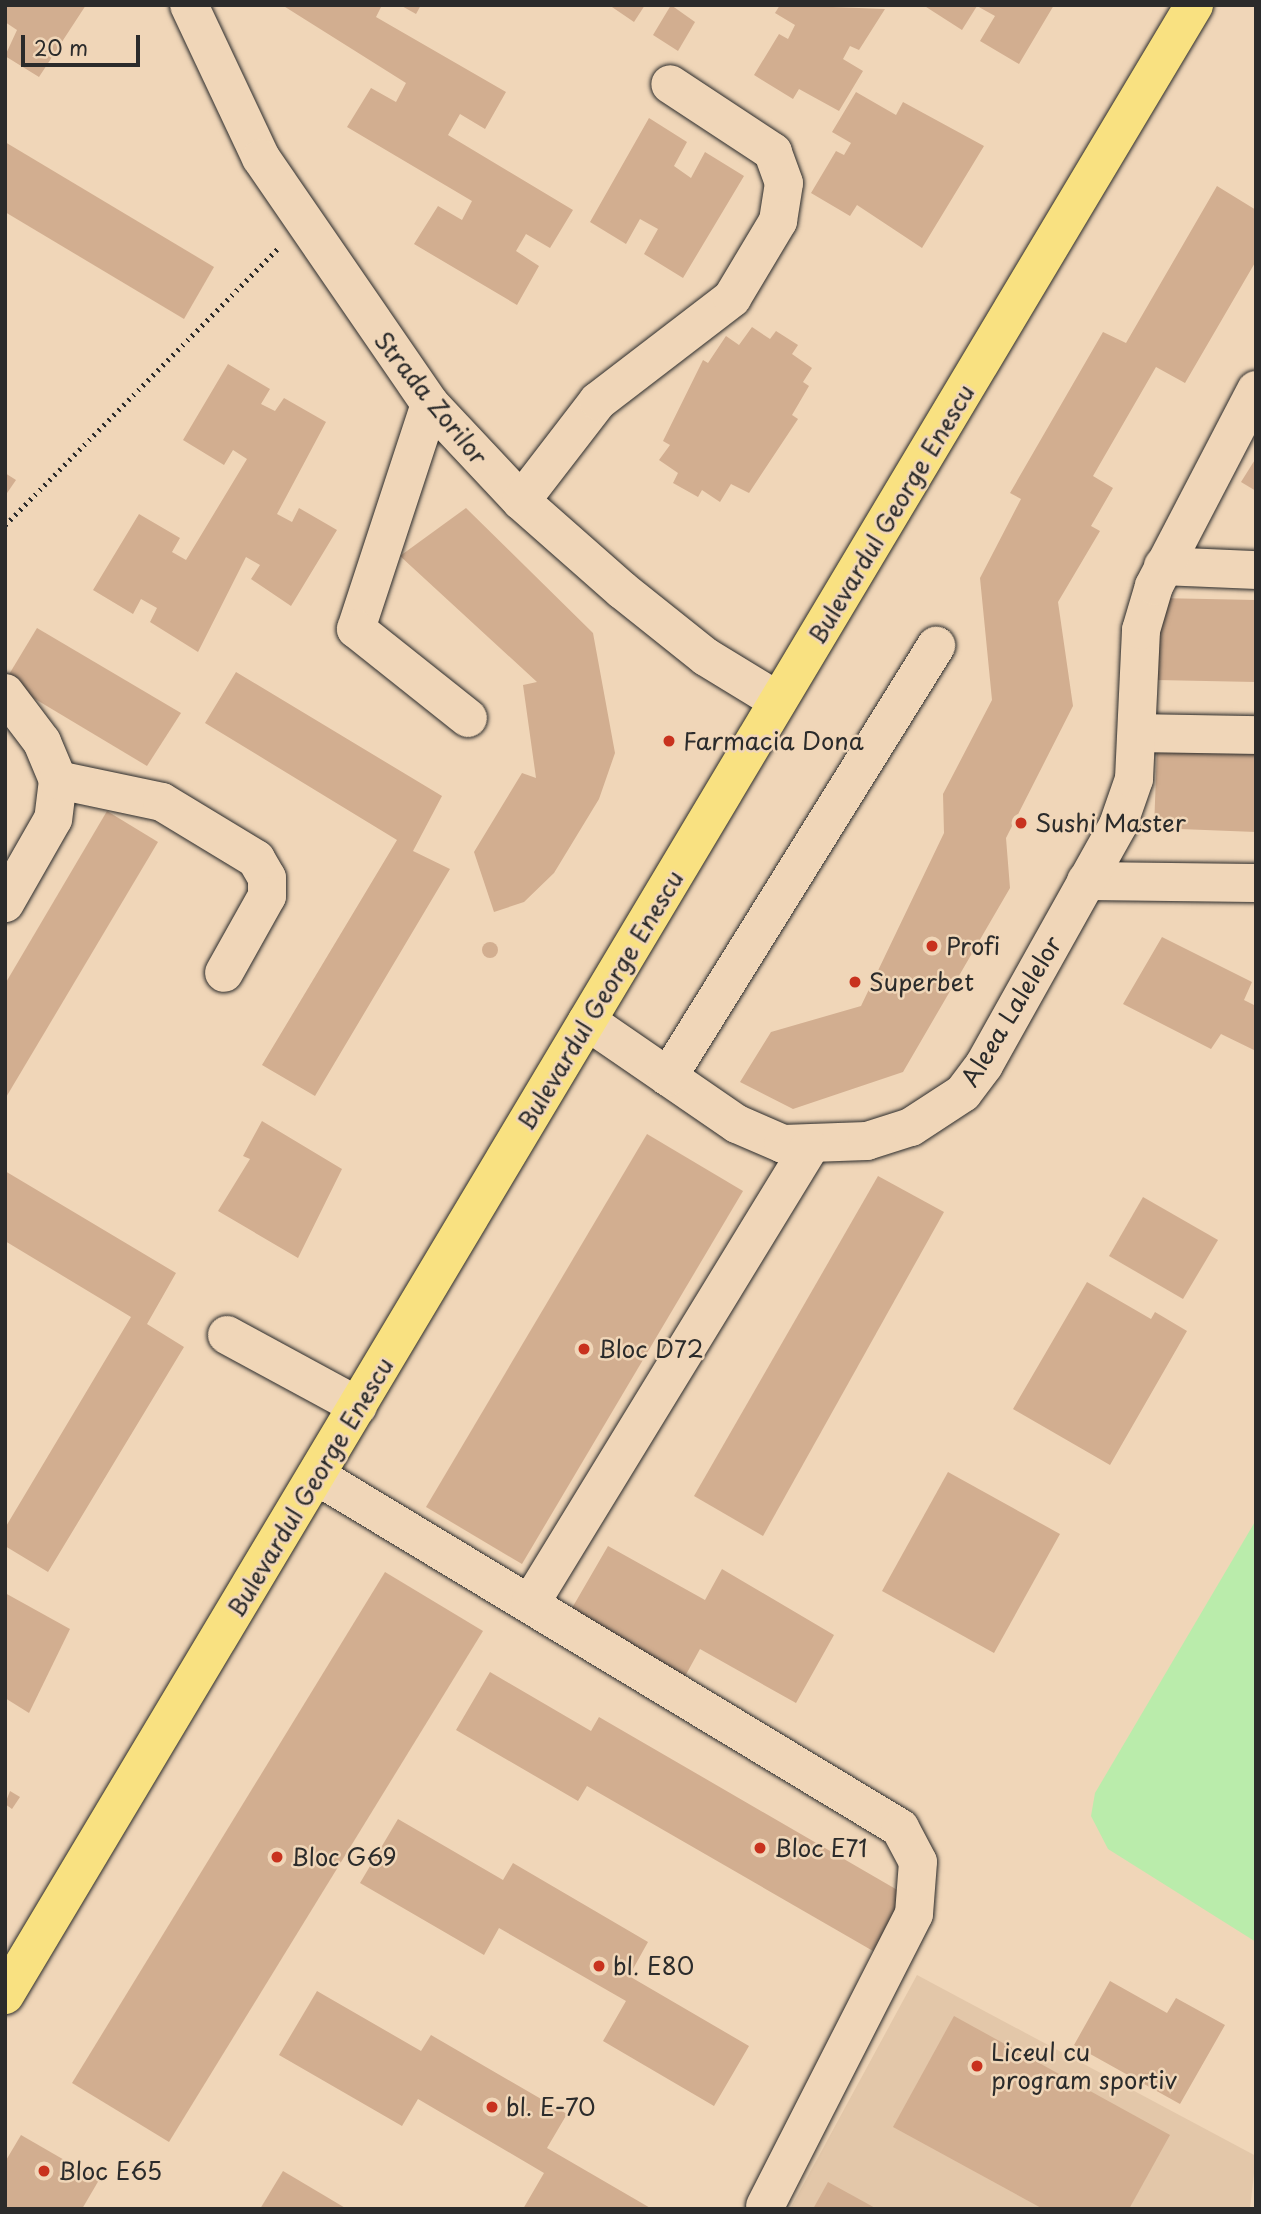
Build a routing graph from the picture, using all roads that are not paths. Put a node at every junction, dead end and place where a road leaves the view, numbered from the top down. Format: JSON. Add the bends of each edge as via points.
{"nodes":[{"id":1,"x":188,"y":5,"type":"edge"},
{"id":2,"x":1194,"y":5,"type":"edge"},
{"id":3,"x":670,"y":84,"type":"dead end"},
{"id":4,"x":1256,"y":390,"type":"edge"},
{"id":5,"x":430,"y":404,"type":"junction"},
{"id":6,"x":521,"y":500,"type":"junction"},
{"id":7,"x":1163,"y":566,"type":"junction"},
{"id":8,"x":1256,"y":570,"type":"edge"},
{"id":9,"x":936,"y":646,"type":"dead end"},
{"id":10,"x":5,"y":693,"type":"edge"},
{"id":11,"x":778,"y":701,"type":"junction"},
{"id":12,"x":468,"y":718,"type":"dead end"},
{"id":13,"x":1139,"y":733,"type":"junction"},
{"id":14,"x":1256,"y":735,"type":"edge"},
{"id":15,"x":58,"y":780,"type":"junction"},
{"id":16,"x":1086,"y":881,"type":"junction"},
{"id":17,"x":1256,"y":883,"type":"edge"},
{"id":18,"x":5,"y":903,"type":"edge"},
{"id":19,"x":224,"y":973,"type":"dead end"},
{"id":20,"x":587,"y":1021,"type":"junction"},
{"id":21,"x":668,"y":1077,"type":"junction"},
{"id":22,"x":809,"y":1148,"type":"junction"},
{"id":23,"x":227,"y":1335,"type":"dead end"},
{"id":24,"x":358,"y":1406,"type":"junction"},
{"id":25,"x":317,"y":1476,"type":"junction"},
{"id":26,"x":530,"y":1604,"type":"junction"},
{"id":27,"x":5,"y":1995,"type":"edge"},
{"id":28,"x":765,"y":2206,"type":"dead end"}],
"edges":[{"from":1,"to":5,"type":"street","name":"Strada Zorilor","via":[[261,158],[302,224]]},
{"from":2,"to":11,"type":"main road","name":"Bulevardul George Enescu"},
{"from":3,"to":6,"type":"street","via":[[773,152],[784,183],[778,222],[732,298],[598,401]]},
{"from":4,"to":7,"type":"street","name":"Aleea Lalelelor"},
{"from":5,"to":6,"type":"street","name":"Strada Zorilor"},
{"from":5,"to":12,"type":"street","via":[[356,629]]},
{"from":6,"to":11,"type":"street","name":"Strada Zorilor","via":[[706,657]]},
{"from":7,"to":8,"type":"street"},
{"from":7,"to":13,"type":"street","name":"Aleea Lalelelor","via":[[1141,630]]},
{"from":9,"to":21,"type":"street"},
{"from":10,"to":15,"type":"street","via":[[42,742]]},
{"from":11,"to":20,"type":"main road","name":"Bulevardul George Enescu"},
{"from":13,"to":14,"type":"street"},
{"from":13,"to":16,"type":"street","name":"Aleea Lalelelor","via":[[1134,779],[1118,825]]},
{"from":15,"to":18,"type":"street","via":[[53,819]]},
{"from":15,"to":19,"type":"street","via":[[162,802],[257,859],[267,878],[267,896]]},
{"from":16,"to":17,"type":"street"},
{"from":16,"to":22,"type":"street","name":"Aleea Lalelelor","via":[[963,1093],[911,1128]]},
{"from":20,"to":21,"type":"street","name":"Aleea Lalelelor"},
{"from":20,"to":24,"type":"main road","name":"Bulevardul George Enescu"},
{"from":21,"to":22,"type":"street","name":"Aleea Lalelelor","via":[[737,1124]]},
{"from":22,"to":26,"type":"street"},
{"from":23,"to":24,"type":"street"},
{"from":24,"to":25,"type":"main road","name":"Bulevardul George Enescu"},
{"from":25,"to":26,"type":"street"},
{"from":25,"to":27,"type":"main road","name":"Bulevardul George Enescu"},
{"from":26,"to":28,"type":"street","via":[[871,1805],[900,1828],[918,1862],[914,1914],[883,1985]]}]}
